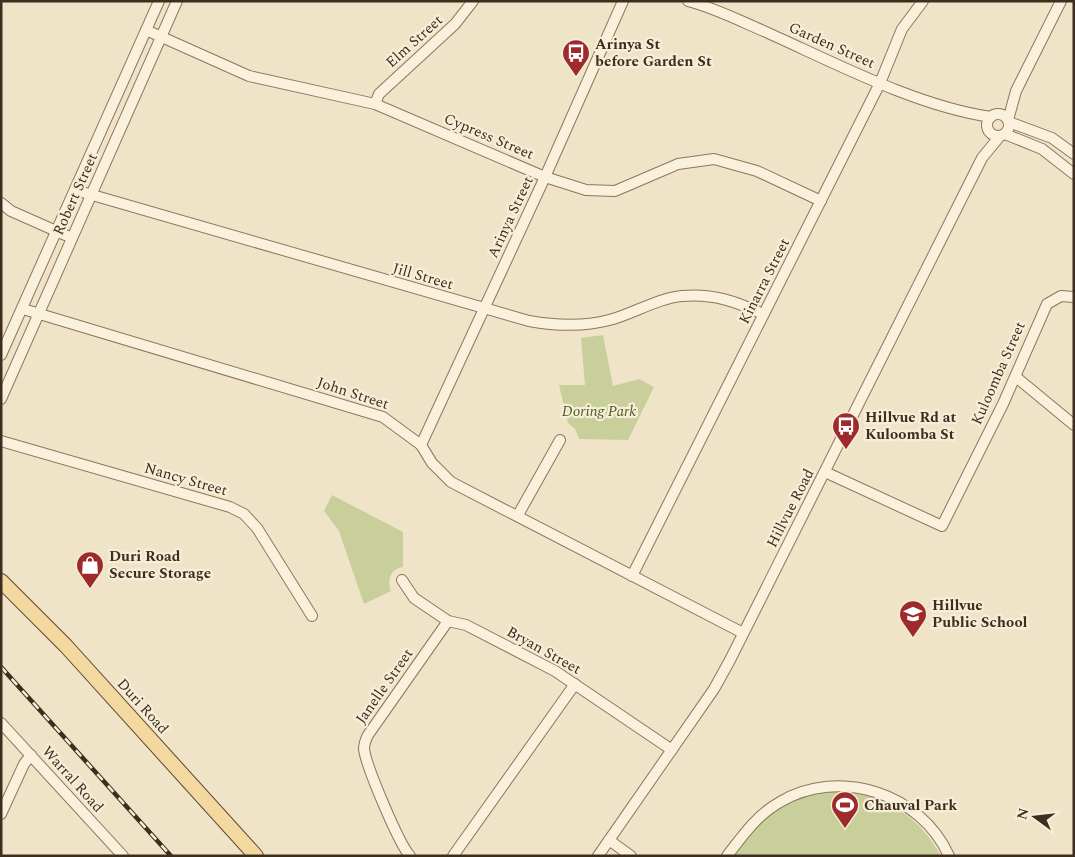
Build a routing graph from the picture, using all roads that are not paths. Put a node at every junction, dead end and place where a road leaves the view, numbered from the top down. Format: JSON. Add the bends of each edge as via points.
{"nodes":[{"id":1,"x":159,"y":1,"type":"edge"},
{"id":2,"x":177,"y":1,"type":"edge"},
{"id":3,"x":473,"y":1,"type":"edge"},
{"id":4,"x":623,"y":1,"type":"edge"},
{"id":5,"x":688,"y":1,"type":"edge"},
{"id":6,"x":924,"y":1,"type":"edge"},
{"id":7,"x":1061,"y":1,"type":"edge"},
{"id":8,"x":146,"y":30,"type":"junction"},
{"id":9,"x":161,"y":36,"type":"junction"},
{"id":10,"x":880,"y":83,"type":"junction"},
{"id":11,"x":1016,"y":91,"type":"junction"},
{"id":12,"x":375,"y":104,"type":"junction"},
{"id":13,"x":965,"y":113,"type":"junction"},
{"id":14,"x":994,"y":115,"type":"junction"},
{"id":15,"x":1009,"y":121,"type":"junction"},
{"id":16,"x":988,"y":129,"type":"junction"},
{"id":17,"x":1002,"y":135,"type":"junction"},
{"id":18,"x":1074,"y":154,"type":"edge"},
{"id":19,"x":982,"y":158,"type":"junction"},
{"id":20,"x":1074,"y":174,"type":"edge"},
{"id":21,"x":546,"y":176,"type":"junction"},
{"id":22,"x":75,"y":190,"type":"junction"},
{"id":23,"x":91,"y":194,"type":"junction"},
{"id":24,"x":821,"y":201,"type":"junction"},
{"id":25,"x":1,"y":203,"type":"edge"},
{"id":26,"x":57,"y":232,"type":"junction"},
{"id":27,"x":72,"y":238,"type":"junction"},
{"id":28,"x":1074,"y":298,"type":"edge"},
{"id":29,"x":483,"y":308,"type":"junction"},
{"id":30,"x":23,"y":309,"type":"junction"},
{"id":31,"x":40,"y":314,"type":"junction"},
{"id":32,"x":764,"y":314,"type":"junction"},
{"id":33,"x":2,"y":353,"type":"edge"},
{"id":34,"x":20,"y":358,"type":"junction"},
{"id":35,"x":1016,"y":377,"type":"junction"},
{"id":36,"x":1,"y":399,"type":"edge"},
{"id":37,"x":1074,"y":425,"type":"edge"},
{"id":38,"x":560,"y":440,"type":"dead end"},
{"id":39,"x":1,"y":441,"type":"edge"},
{"id":40,"x":421,"y":445,"type":"junction"},
{"id":41,"x":825,"y":472,"type":"junction"},
{"id":42,"x":518,"y":515,"type":"junction"},
{"id":43,"x":632,"y":576,"type":"junction"},
{"id":44,"x":402,"y":580,"type":"dead end"},
{"id":45,"x":1,"y":581,"type":"edge"},
{"id":46,"x":312,"y":616,"type":"dead end"},
{"id":47,"x":448,"y":620,"type":"junction"},
{"id":48,"x":743,"y":633,"type":"junction"},
{"id":49,"x":575,"y":684,"type":"junction"},
{"id":50,"x":1,"y":723,"type":"edge"},
{"id":51,"x":672,"y":750,"type":"junction"},
{"id":52,"x":31,"y":755,"type":"junction"},
{"id":53,"x":1,"y":814,"type":"edge"},
{"id":54,"x":609,"y":840,"type":"junction"},
{"id":55,"x":123,"y":856,"type":"edge"},
{"id":56,"x":256,"y":856,"type":"edge"},
{"id":57,"x":410,"y":856,"type":"edge"},
{"id":58,"x":453,"y":856,"type":"edge"},
{"id":59,"x":598,"y":856,"type":"edge"},
{"id":60,"x":631,"y":856,"type":"edge"},
{"id":61,"x":727,"y":856,"type":"edge"},
{"id":62,"x":949,"y":856,"type":"edge"}],
"edges":[{"from":1,"to":8,"type":"street","name":"Robert Street"},
{"from":2,"to":9,"type":"street","name":"Robert Street"},
{"from":3,"to":12,"type":"street","name":"Elm Street","via":[[455,24],[379,94]]},
{"from":4,"to":21,"type":"street","name":"Arinya Street"},
{"from":5,"to":10,"type":"street","name":"Garden Street","via":[[722,12]]},
{"from":6,"to":10,"type":"street","name":"Kinarra Street","via":[[902,29]]},
{"from":7,"to":11,"type":"street"},
{"from":8,"to":9,"type":"street","name":"Cypress Street"},
{"from":8,"to":22,"type":"street","name":"Robert Street"},
{"from":9,"to":12,"type":"street","name":"Cypress Street","via":[[249,76]]},
{"from":9,"to":23,"type":"street","name":"Robert Street"},
{"from":10,"to":13,"type":"street","name":"Garden Street"},
{"from":10,"to":24,"type":"street","name":"Kinarra Street"},
{"from":11,"to":14,"type":"street"},
{"from":11,"to":15,"type":"street"},
{"from":12,"to":21,"type":"street","name":"Cypress Street"},
{"from":13,"to":14,"type":"street","name":"Garden Street"},
{"from":13,"to":16,"type":"street","name":"Garden Street"},
{"from":14,"to":15,"type":"street","via":[[1001,114]]},
{"from":14,"to":16,"type":"street"},
{"from":15,"to":17,"type":"street"},
{"from":15,"to":18,"type":"street","via":[[1052,138]]},
{"from":16,"to":17,"type":"street","via":[[995,135]]},
{"from":16,"to":19,"type":"street","name":"Hillvue Road"},
{"from":17,"to":19,"type":"street","name":"Hillvue Road"},
{"from":17,"to":20,"type":"street","via":[[1016,136],[1042,149]]},
{"from":19,"to":41,"type":"street","name":"Hillvue Road"},
{"from":21,"to":24,"type":"street","name":"Cypress Street","via":[[586,190],[615,191],[678,164],[714,159],[757,171]]},
{"from":21,"to":29,"type":"street","name":"Arinya Street"},
{"from":22,"to":23,"type":"street","name":"Jill Street"},
{"from":22,"to":26,"type":"street","name":"Robert Street"},
{"from":23,"to":27,"type":"street","name":"Robert Street"},
{"from":23,"to":29,"type":"street","name":"Jill Street"},
{"from":24,"to":32,"type":"street","name":"Kinarra Street"},
{"from":25,"to":26,"type":"street","via":[[11,211]]},
{"from":26,"to":27,"type":"street"},
{"from":26,"to":30,"type":"street","name":"Robert Street"},
{"from":27,"to":31,"type":"street","name":"Robert Street"},
{"from":28,"to":35,"type":"street","name":"Kuloomba Street","via":[[1060,296],[1047,304]]},
{"from":29,"to":32,"type":"street","name":"Jill Street","via":[[542,323],[584,324],[612,319],[681,296],[700,295],[736,301]]},
{"from":29,"to":40,"type":"street","name":"Arinya Street"},
{"from":30,"to":31,"type":"street","name":"John Street"},
{"from":30,"to":33,"type":"street","name":"Robert Street"},
{"from":31,"to":34,"type":"street","name":"Robert Street"},
{"from":31,"to":40,"type":"street","name":"John Street","via":[[371,413],[393,422]]},
{"from":32,"to":43,"type":"street","name":"Kinarra Street"},
{"from":33,"to":34,"type":"street"},
{"from":34,"to":36,"type":"street","name":"Robert Street"},
{"from":35,"to":37,"type":"street"},
{"from":35,"to":41,"type":"street","name":"Kuloomba Street","via":[[942,526]]},
{"from":38,"to":42,"type":"street"},
{"from":39,"to":46,"type":"street","name":"Nancy Street","via":[[223,505],[244,514],[257,528]]},
{"from":40,"to":42,"type":"street","name":"John Street","via":[[432,463],[451,482]]},
{"from":41,"to":48,"type":"street","name":"Hillvue Road"},
{"from":42,"to":43,"type":"street","name":"John Street"},
{"from":43,"to":48,"type":"street","name":"John Street"},
{"from":44,"to":47,"type":"street","name":"Bryan Street","via":[[414,598]]},
{"from":45,"to":56,"type":"main road","name":"Duri Road","via":[[66,646]]},
{"from":47,"to":49,"type":"street","name":"Bryan Street","via":[[466,625]]},
{"from":47,"to":57,"type":"street","name":"Janelle Street","via":[[364,744],[397,836]]},
{"from":48,"to":51,"type":"street","name":"Hillvue Road","via":[[714,689]]},
{"from":49,"to":51,"type":"street","name":"Bryan Street"},
{"from":49,"to":58,"type":"street"},
{"from":50,"to":52,"type":"street","name":"Warral Road"},
{"from":51,"to":54,"type":"street","name":"Hillvue Road"},
{"from":52,"to":53,"type":"street"},
{"from":52,"to":55,"type":"street","name":"Warral Road"},
{"from":54,"to":59,"type":"street","name":"Hillvue Road"},
{"from":54,"to":60,"type":"street"},
{"from":61,"to":62,"type":"street","via":[[760,816],[780,802],[799,793],[835,786],[870,790],[906,805],[936,833]]}]}
